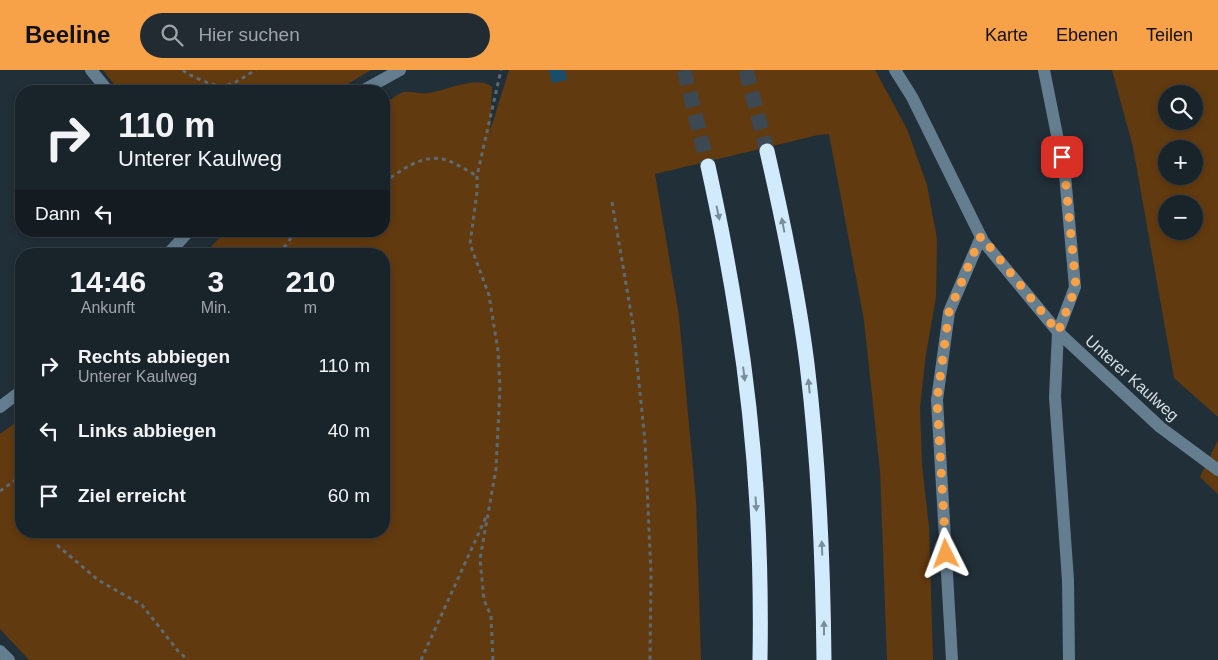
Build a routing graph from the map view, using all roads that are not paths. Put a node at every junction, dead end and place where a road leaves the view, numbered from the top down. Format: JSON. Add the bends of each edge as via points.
{"nodes":[{"id":1,"x":91,"y":70,"type":"edge"},
{"id":2,"x":400,"y":70,"type":"edge"},
{"id":3,"x":895,"y":70,"type":"edge"},
{"id":4,"x":1044,"y":70,"type":"edge"},
{"id":5,"x":103,"y":85,"type":"edge"},
{"id":6,"x":373,"y":85,"type":"edge"},
{"id":7,"x":767,"y":151,"type":"tunnel mouth"},
{"id":8,"x":708,"y":166,"type":"tunnel mouth"},
{"id":9,"x":981,"y":236,"type":"junction"},
{"id":10,"x":184,"y":237,"type":"edge"},
{"id":11,"x":174,"y":248,"type":"edge"},
{"id":12,"x":1058,"y":332,"type":"junction"},
{"id":13,"x":15,"y":396,"type":"edge"},
{"id":14,"x":0,"y":407,"type":"edge"},
{"id":15,"x":1218,"y":470,"type":"edge"},
{"id":16,"x":0,"y":651,"type":"edge"},
{"id":17,"x":9,"y":660,"type":"edge"},
{"id":18,"x":760,"y":660,"type":"edge"},
{"id":19,"x":824,"y":660,"type":"edge"},
{"id":20,"x":952,"y":660,"type":"edge"},
{"id":21,"x":1069,"y":660,"type":"edge"}],
"edges":[{"from":1,"to":5,"type":"street"},
{"from":2,"to":6,"type":"street"},
{"from":3,"to":9,"type":"street","name":"Unterer Kaulweg","via":[[912,97]]},
{"from":4,"to":12,"type":"street","via":[[1065,175],[1076,287]]},
{"from":19,"to":7,"type":"highway","one_way":true,"via":[[822,528],[806,363],[783,222]]},
{"from":8,"to":18,"type":"highway","one_way":true,"via":[[736,310],[749,416],[757,517]]},
{"from":9,"to":12,"type":"street","name":"Unterer Kaulweg"},
{"from":9,"to":20,"type":"street","via":[[949,312],[937,400]]},
{"from":10,"to":11,"type":"street"},
{"from":12,"to":15,"type":"street","name":"Unterer Kaulweg","via":[[1160,427]]},
{"from":12,"to":21,"type":"street","via":[[1055,397],[1068,580]]},
{"from":13,"to":14,"type":"street"},
{"from":16,"to":17,"type":"street"}]}
